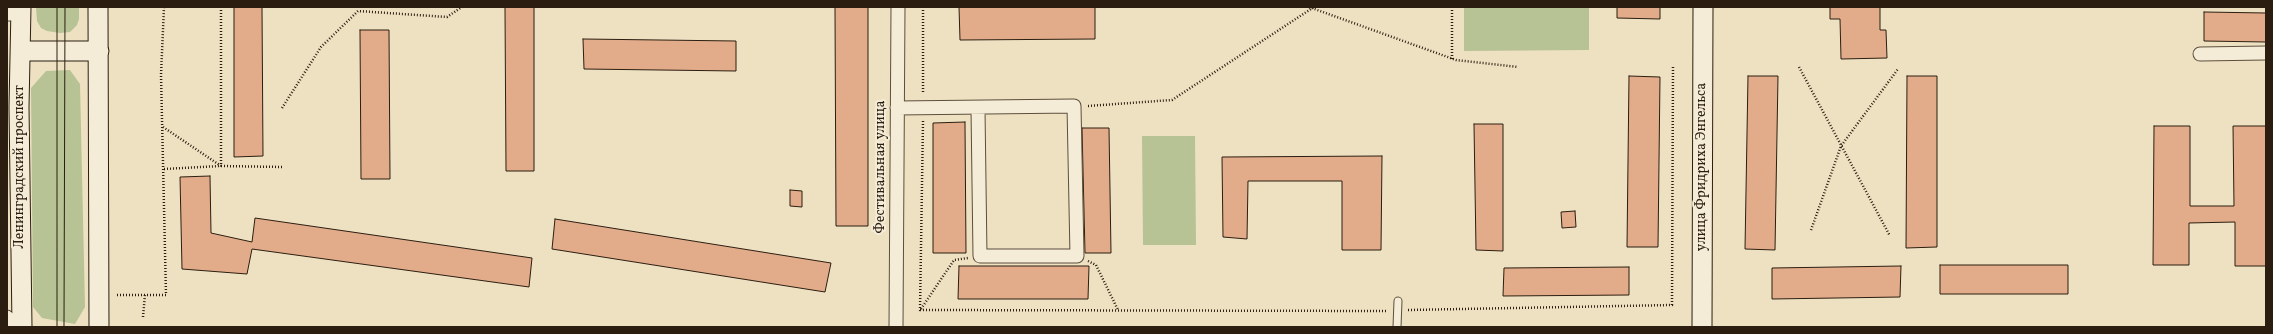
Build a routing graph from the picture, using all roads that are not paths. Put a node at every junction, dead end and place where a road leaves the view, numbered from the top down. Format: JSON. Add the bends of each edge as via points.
{"nodes":[{"id":1,"x":98,"y":7,"type":"edge"},
{"id":2,"x":898,"y":7,"type":"edge"},
{"id":3,"x":1703,"y":7,"type":"edge"},
{"id":4,"x":16,"y":12,"type":"edge"},
{"id":5,"x":20,"y":51,"type":"junction"},
{"id":6,"x":98,"y":51,"type":"junction"},
{"id":7,"x":2266,"y":53,"type":"edge"},
{"id":8,"x":2200,"y":54,"type":"dead end"},
{"id":9,"x":897,"y":108,"type":"junction"},
{"id":10,"x":978,"y":109,"type":"junction"},
{"id":11,"x":1398,"y":301,"type":"dead end"},
{"id":12,"x":7,"y":317,"type":"edge"},
{"id":13,"x":18,"y":327,"type":"edge"},
{"id":14,"x":22,"y":327,"type":"edge"},
{"id":15,"x":99,"y":327,"type":"edge"},
{"id":16,"x":896,"y":327,"type":"edge"},
{"id":17,"x":1397,"y":327,"type":"edge"},
{"id":18,"x":1702,"y":327,"type":"edge"}],
"edges":[{"from":1,"to":6,"type":"main road"},
{"from":2,"to":9,"type":"street","name":"Фестивальная улица"},
{"from":3,"to":18,"type":"main road","name":"улица Фридриха Энгельса"},
{"from":4,"to":5,"type":"main road","name":"Ленинградский проспект"},
{"from":5,"to":6,"type":"main road"},
{"from":5,"to":14,"type":"main road","name":"Ленинградский проспект"},
{"from":6,"to":15,"type":"main road"},
{"from":7,"to":8,"type":"street"},
{"from":9,"to":10,"type":"street"},
{"from":9,"to":16,"type":"street","name":"Фестивальная улица"},
{"from":10,"to":10,"type":"street","via":[[980,256],[1077,256],[1074,106]]},
{"from":11,"to":17,"type":"lane"},
{"from":12,"to":13,"type":"street"}]}
